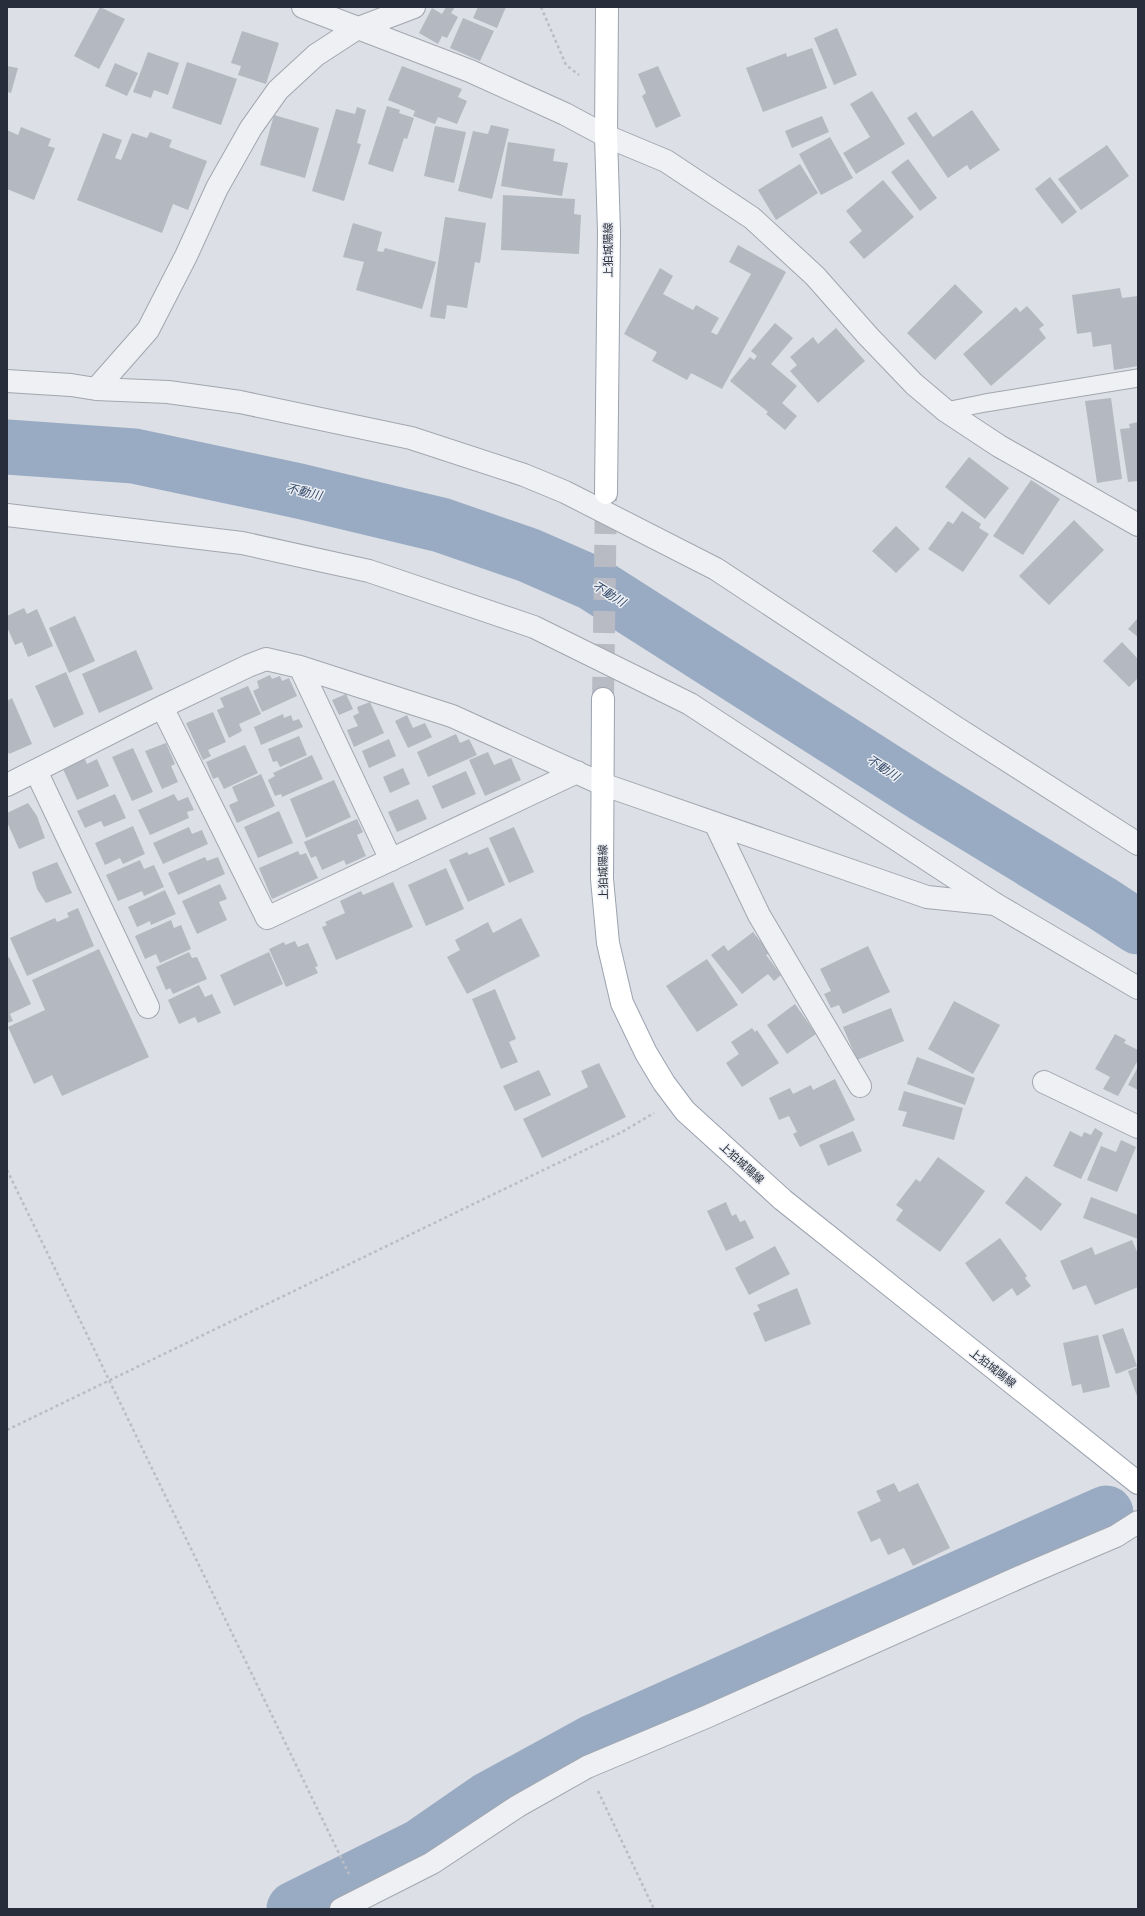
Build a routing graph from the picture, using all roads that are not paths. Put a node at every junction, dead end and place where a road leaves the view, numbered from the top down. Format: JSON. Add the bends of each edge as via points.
{"nodes":[{"id":1,"x":303,"y":7,"type":"edge"},
{"id":2,"x":414,"y":7,"type":"edge"},
{"id":3,"x":607,"y":7,"type":"edge"},
{"id":4,"x":356,"y":28,"type":"junction"},
{"id":5,"x":606,"y":136,"type":"junction"},
{"id":6,"x":1138,"y":378,"type":"edge"},
{"id":7,"x":7,"y":381,"type":"edge"},
{"id":8,"x":96,"y":389,"type":"junction"},
{"id":9,"x":946,"y":412,"type":"junction"},
{"id":10,"x":606,"y":493,"type":"tunnel mouth"},
{"id":11,"x":7,"y":515,"type":"edge"},
{"id":12,"x":1138,"y":525,"type":"edge"},
{"id":13,"x":300,"y":667,"type":"junction"},
{"id":14,"x":603,"y":699,"type":"tunnel mouth"},
{"id":15,"x":162,"y":707,"type":"junction"},
{"id":16,"x":36,"y":771,"type":"junction"},
{"id":17,"x":577,"y":772,"type":"junction"},
{"id":18,"x":602,"y":784,"type":"junction"},
{"id":19,"x":7,"y":785,"type":"edge"},
{"id":20,"x":715,"y":823,"type":"junction"},
{"id":21,"x":1138,"y":844,"type":"edge"},
{"id":22,"x":391,"y":860,"type":"junction"},
{"id":23,"x":995,"y":904,"type":"junction"},
{"id":24,"x":1138,"y":988,"type":"edge"},
{"id":25,"x":148,"y":1006,"type":"dead end"},
{"id":26,"x":1044,"y":1082,"type":"dead end"},
{"id":27,"x":860,"y":1086,"type":"dead end"},
{"id":28,"x":1138,"y":1127,"type":"edge"},
{"id":29,"x":1138,"y":1483,"type":"edge"},
{"id":30,"x":1138,"y":1522,"type":"edge"},
{"id":31,"x":341,"y":1909,"type":"edge"}],
"edges":[{"from":1,"to":4,"type":"street"},
{"from":2,"to":4,"type":"street"},
{"from":3,"to":5,"type":"main road","name":"上狛城陽線"},
{"from":4,"to":5,"type":"street","via":[[470,72],[565,114]]},
{"from":4,"to":8,"type":"street","via":[[316,55],[278,90],[251,128],[217,188],[148,330]]},
{"from":5,"to":9,"type":"street","via":[[666,161],[752,218],[815,276],[914,384]]},
{"from":5,"to":10,"type":"main road","name":"上狛城陽線","via":[[609,232]]},
{"from":6,"to":9,"type":"lane","via":[[985,403]]},
{"from":7,"to":8,"type":"street"},
{"from":8,"to":21,"type":"street","via":[[168,392],[240,402],[411,438],[524,475],[565,492],[716,569]]},
{"from":9,"to":12,"type":"street","via":[[999,446]]},
{"from":11,"to":23,"type":"street","via":[[242,543],[369,571],[534,628],[690,704]]},
{"from":13,"to":15,"type":"street","via":[[266,660]]},
{"from":13,"to":17,"type":"street","via":[[452,716]]},
{"from":13,"to":22,"type":"street"},
{"from":14,"to":18,"type":"main road","name":"上狛城陽線"},
{"from":15,"to":16,"type":"street"},
{"from":15,"to":22,"type":"street","via":[[267,918]]},
{"from":16,"to":19,"type":"street"},
{"from":16,"to":25,"type":"street"},
{"from":17,"to":18,"type":"street"},
{"from":17,"to":22,"type":"street"},
{"from":18,"to":20,"type":"street"},
{"from":18,"to":29,"type":"main road","name":"上狛城陽線","via":[[604,911],[614,974],[622,1003],[633,1028],[660,1077],[685,1111],[783,1200]]},
{"from":20,"to":23,"type":"street","via":[[927,897]]},
{"from":20,"to":27,"type":"street","via":[[759,915]]},
{"from":23,"to":24,"type":"street"},
{"from":26,"to":28,"type":"street"},
{"from":30,"to":31,"type":"street","via":[[1116,1536],[587,1767],[518,1806],[432,1863]]}]}
